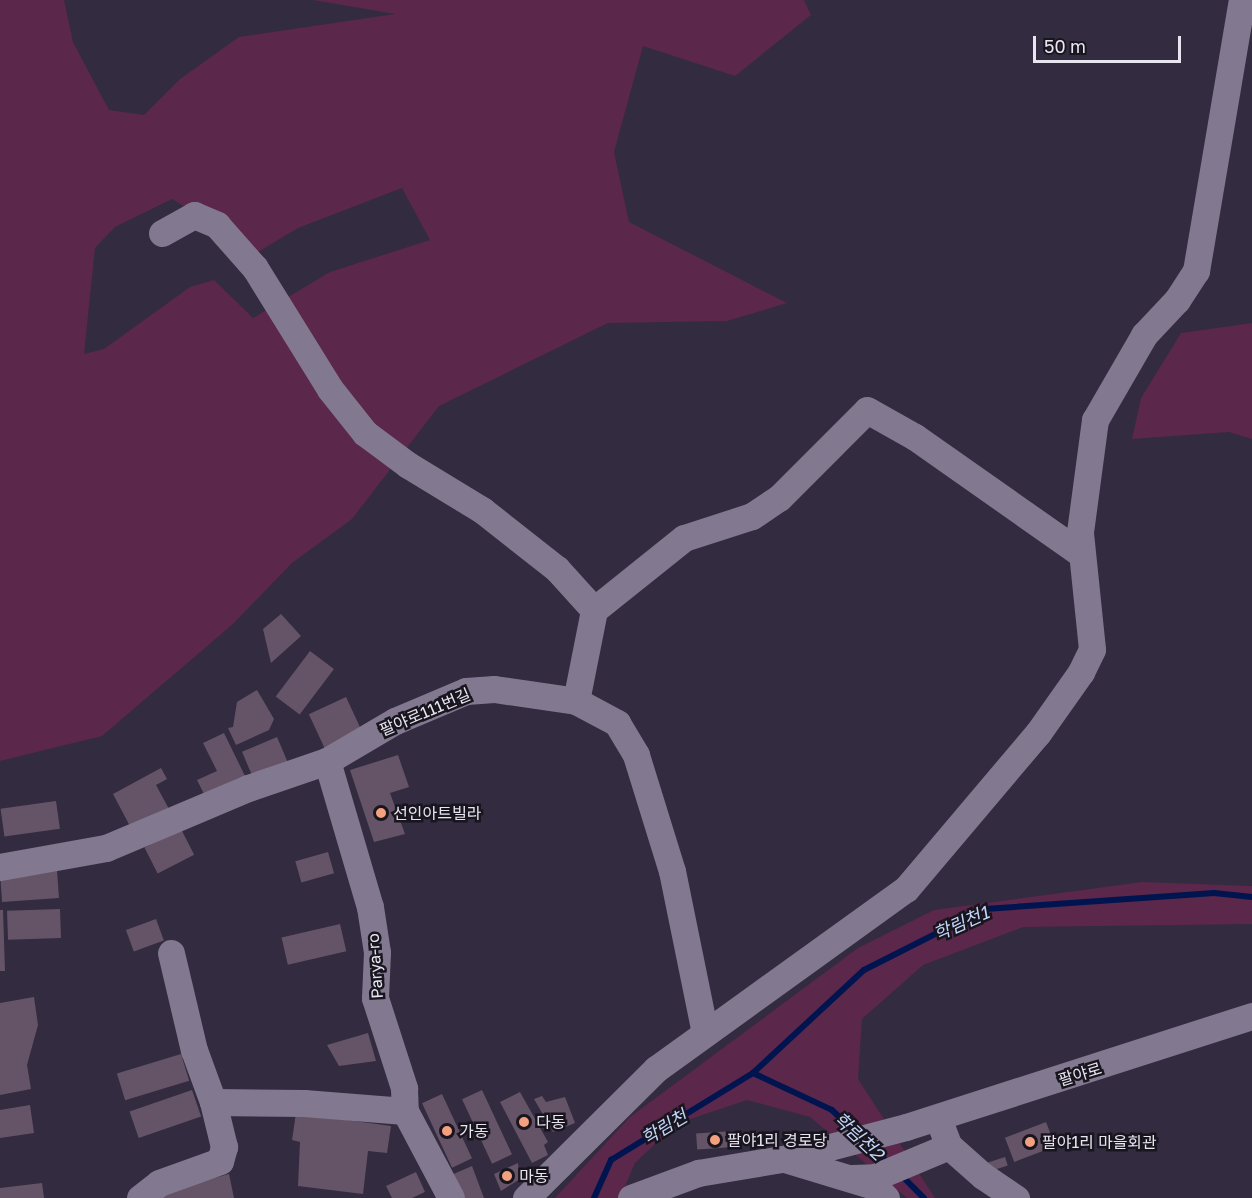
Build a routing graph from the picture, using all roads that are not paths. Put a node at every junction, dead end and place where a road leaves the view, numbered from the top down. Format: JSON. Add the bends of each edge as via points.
{"nodes":[{"id":1,"x":1242,"y":0,"type":"edge"},
{"id":2,"x":162,"y":233,"type":"dead end"},
{"id":3,"x":1080,"y":553,"type":"junction"},
{"id":4,"x":594,"y":610,"type":"junction"},
{"id":5,"x":576,"y":701,"type":"junction"},
{"id":6,"x":327,"y":761,"type":"junction"},
{"id":7,"x":0,"y":867,"type":"edge"},
{"id":8,"x":171,"y":953,"type":"dead end"},
{"id":9,"x":1252,"y":1016,"type":"edge"},
{"id":10,"x":705,"y":1033,"type":"junction"},
{"id":11,"x":213,"y":1102,"type":"junction"},
{"id":12,"x":405,"y":1111,"type":"junction"},
{"id":13,"x":938,"y":1118,"type":"junction"},
{"id":14,"x":941,"y":1150,"type":"junction"},
{"id":15,"x":785,"y":1159,"type":"junction"},
{"id":16,"x":881,"y":1188,"type":"edge"},
{"id":17,"x":140,"y":1198,"type":"edge"},
{"id":18,"x":451,"y":1198,"type":"edge"},
{"id":19,"x":526,"y":1198,"type":"edge"},
{"id":20,"x":631,"y":1198,"type":"edge"},
{"id":21,"x":1016,"y":1198,"type":"edge"}],
"edges":[{"from":1,"to":3,"type":"street","via":[[1196,271],[1177,300],[1144,335],[1095,420]]},
{"from":2,"to":4,"type":"street","via":[[194,215],[217,225],[255,268],[330,389],[365,432],[408,465],[482,510],[557,569]]},
{"from":3,"to":4,"type":"street","via":[[915,437],[867,410],[779,498],[752,516],[684,538]]},
{"from":3,"to":10,"type":"street","via":[[1092,649],[1081,672],[1038,733],[906,889]]},
{"from":4,"to":5,"type":"street"},
{"from":5,"to":6,"type":"street","name":"팔야로111번길","via":[[495,689],[466,691],[395,721]]},
{"from":5,"to":10,"type":"street","name":"팔야로111번길","via":[[617,723],[636,755],[672,871]]},
{"from":6,"to":7,"type":"street","name":"팔야로111번길","via":[[248,788],[106,848]]},
{"from":6,"to":12,"type":"street","name":"Parya-ro","via":[[370,907],[376,952],[375,998],[404,1088]]},
{"from":8,"to":11,"type":"street","via":[[194,1050]]},
{"from":9,"to":13,"type":"street","name":"팔야로"},
{"from":10,"to":19,"type":"street","via":[[656,1069]]},
{"from":11,"to":12,"type":"street","via":[[242,1106],[304,1103]]},
{"from":11,"to":17,"type":"street","via":[[224,1147],[220,1161],[159,1183]]},
{"from":12,"to":18,"type":"street","name":"Parya-ro"},
{"from":13,"to":14,"type":"street"},
{"from":13,"to":15,"type":"street","name":"팔야로"},
{"from":14,"to":16,"type":"street"},
{"from":14,"to":21,"type":"street"},
{"from":15,"to":16,"type":"street"},
{"from":15,"to":20,"type":"street","name":"팔야로","via":[[685,1177]]}]}
